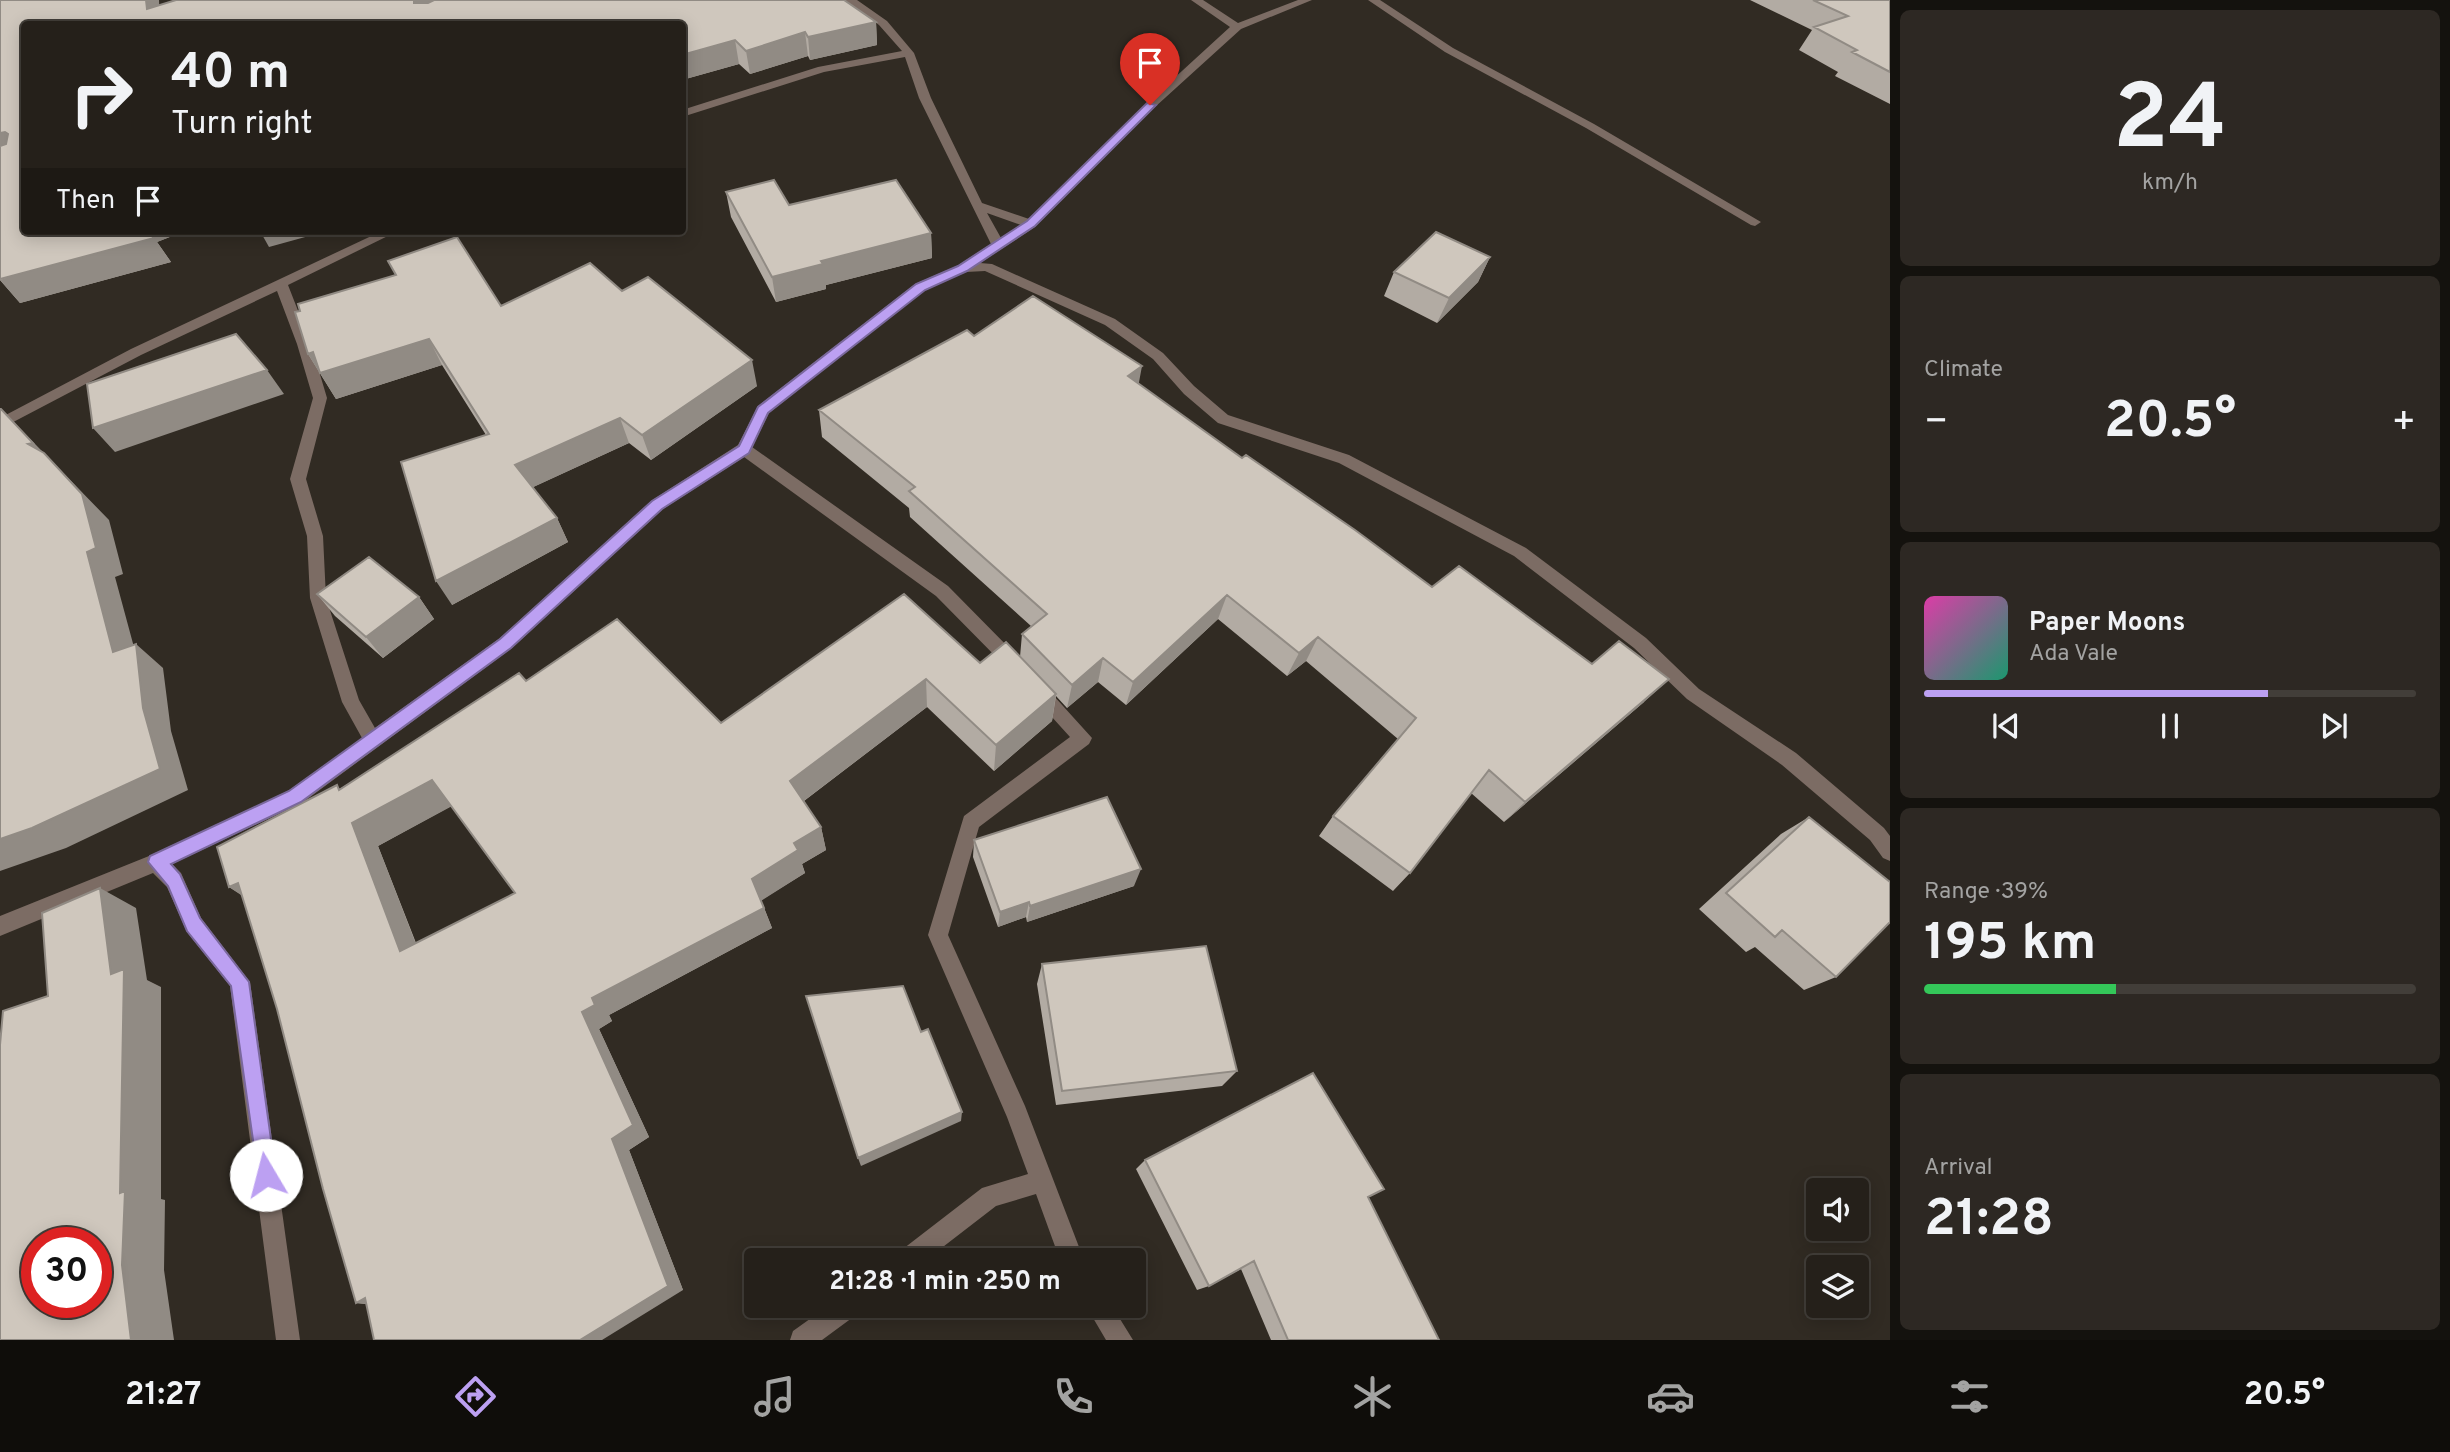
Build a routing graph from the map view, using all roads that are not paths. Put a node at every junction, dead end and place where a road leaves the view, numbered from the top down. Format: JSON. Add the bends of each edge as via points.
{"nodes":[{"id":1,"x":850,"y":0,"type":"edge"},
{"id":2,"x":1196,"y":0,"type":"edge"},
{"id":3,"x":1307,"y":0,"type":"edge"},
{"id":4,"x":1373,"y":0,"type":"edge"},
{"id":5,"x":1237,"y":27,"type":"junction"},
{"id":6,"x":909,"y":53,"type":"junction"},
{"id":7,"x":686,"y":113,"type":"edge"},
{"id":8,"x":977,"y":205,"type":"junction"},
{"id":9,"x":1755,"y":222,"type":"dead end"},
{"id":10,"x":1031,"y":224,"type":"junction"},
{"id":11,"x":384,"y":235,"type":"edge"},
{"id":12,"x":999,"y":247,"type":"junction"},
{"id":13,"x":962,"y":269,"type":"junction"},
{"id":14,"x":281,"y":284,"type":"junction"},
{"id":15,"x":0,"y":424,"type":"edge"},
{"id":16,"x":744,"y":449,"type":"junction"},
{"id":17,"x":373,"y":741,"type":"junction"},
{"id":18,"x":1884,"y":837,"type":"edge"},
{"id":19,"x":1890,"y":852,"type":"edge"},
{"id":20,"x":156,"y":862,"type":"junction"},
{"id":21,"x":0,"y":926,"type":"edge"},
{"id":22,"x":1042,"y":1181,"type":"junction"},
{"id":23,"x":923,"y":1248,"type":"edge"},
{"id":24,"x":1067,"y":1248,"type":"edge"},
{"id":25,"x":831,"y":1318,"type":"edge"},
{"id":26,"x":1106,"y":1318,"type":"edge"},
{"id":27,"x":288,"y":1340,"type":"edge"},
{"id":28,"x":802,"y":1340,"type":"edge"},
{"id":29,"x":1121,"y":1340,"type":"edge"}],
"edges":[{"from":1,"to":6,"type":"street","via":[[883,23]]},
{"from":2,"to":5,"type":"street"},
{"from":3,"to":5,"type":"street"},
{"from":4,"to":9,"type":"street","via":[[1449,50]]},
{"from":5,"to":10,"type":"street","via":[[1150,105]]},
{"from":6,"to":7,"type":"street","via":[[822,69]]},
{"from":6,"to":8,"type":"street","via":[[925,98]]},
{"from":8,"to":10,"type":"street"},
{"from":8,"to":12,"type":"street"},
{"from":10,"to":12,"type":"street"},
{"from":11,"to":14,"type":"street"},
{"from":12,"to":13,"type":"street"},
{"from":13,"to":16,"type":"street","via":[[920,287],[763,410]]},
{"from":13,"to":18,"type":"street","via":[[987,267],[1110,322],[1158,356],[1223,419],[1344,459],[1520,552],[1640,643],[1693,694],[1789,759]]},
{"from":14,"to":15,"type":"street","via":[[136,352]]},
{"from":14,"to":17,"type":"street","via":[[320,398],[298,480],[316,536],[318,598],[351,702]]},
{"from":16,"to":17,"type":"street","via":[[657,505],[506,643]]},
{"from":16,"to":22,"type":"street","via":[[943,591],[1083,738],[971,822],[938,935]]},
{"from":17,"to":20,"type":"street","via":[[295,797]]},
{"from":18,"to":19,"type":"street"},
{"from":20,"to":21,"type":"street"},
{"from":20,"to":27,"type":"street","via":[[174,880],[194,925],[240,982]]},
{"from":22,"to":23,"type":"street","via":[[990,1196]]},
{"from":22,"to":24,"type":"street"},
{"from":25,"to":28,"type":"street"},
{"from":26,"to":29,"type":"street"}]}
